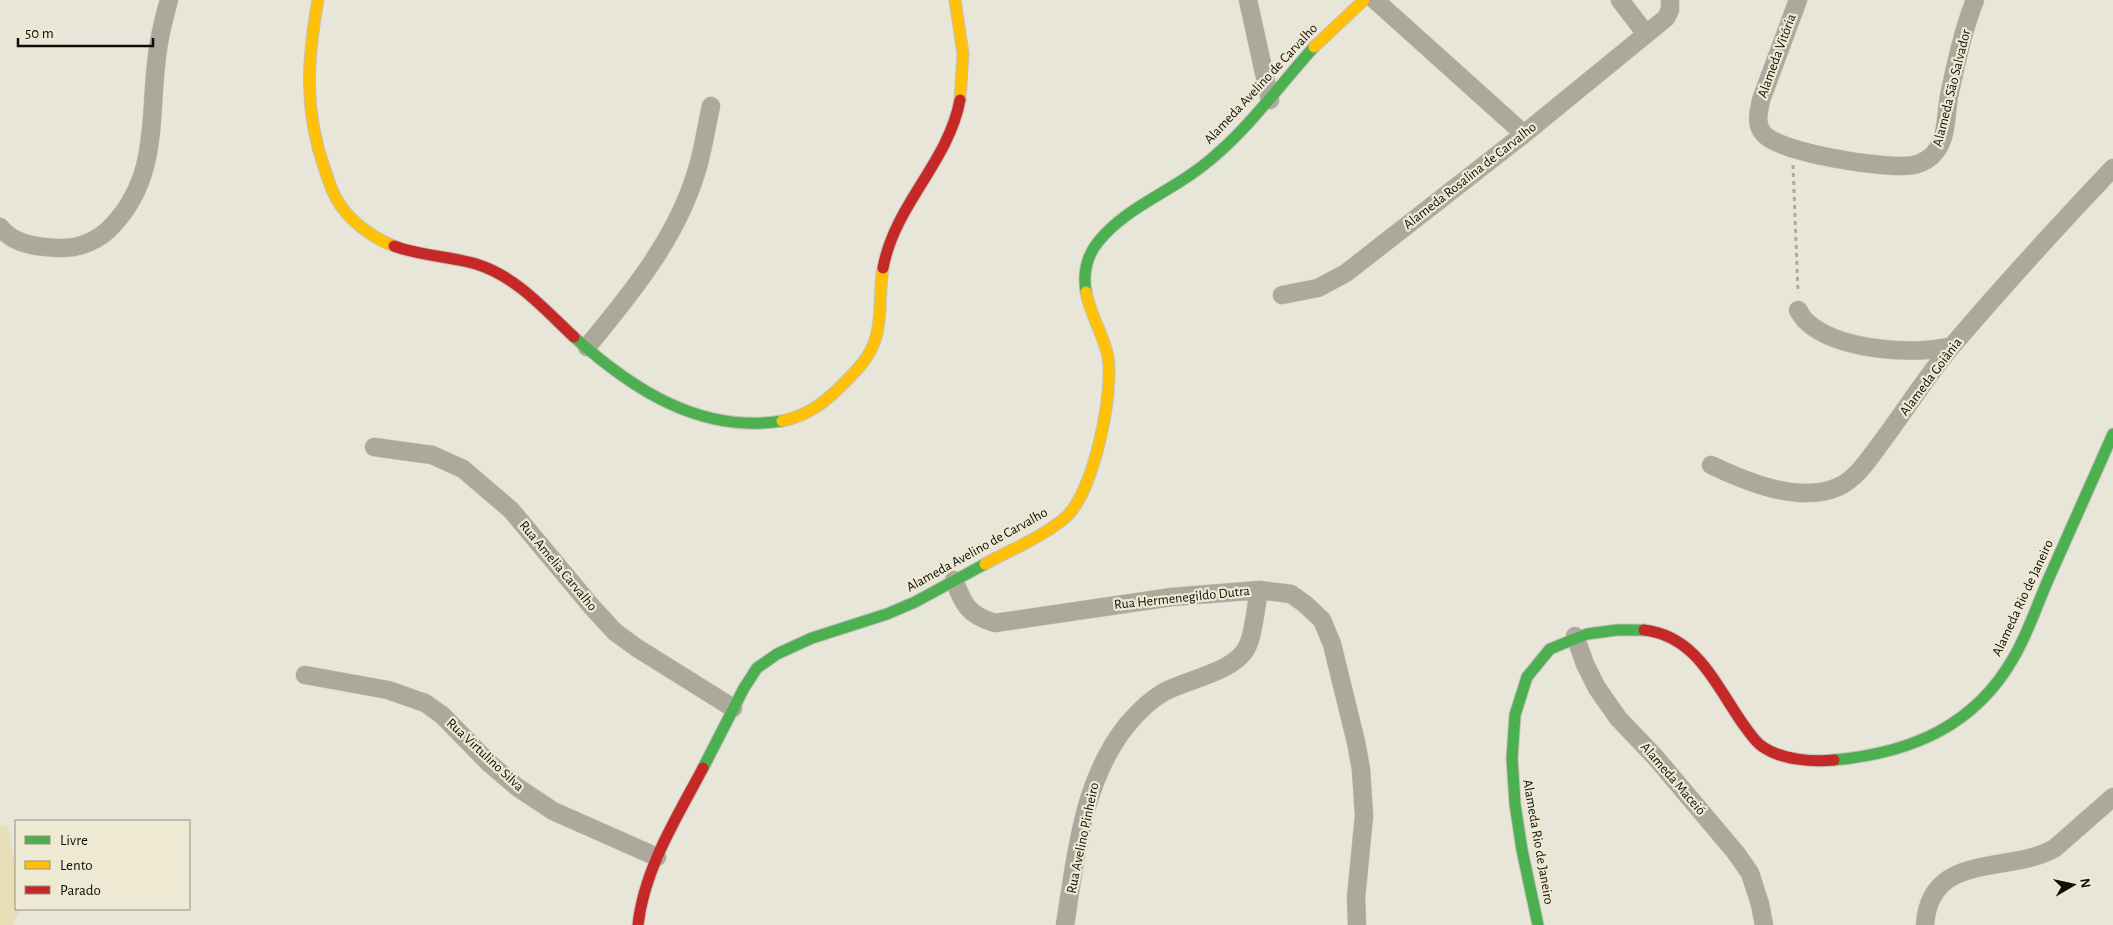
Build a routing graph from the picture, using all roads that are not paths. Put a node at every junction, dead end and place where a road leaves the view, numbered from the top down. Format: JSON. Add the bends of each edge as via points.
{"nodes":[{"id":1,"x":169,"y":0,"type":"edge"},
{"id":2,"x":318,"y":0,"type":"edge"},
{"id":3,"x":955,"y":0,"type":"edge"},
{"id":4,"x":1248,"y":0,"type":"edge"},
{"id":5,"x":1364,"y":0,"type":"edge"},
{"id":6,"x":1375,"y":0,"type":"edge"},
{"id":7,"x":1620,"y":0,"type":"edge"},
{"id":8,"x":1670,"y":0,"type":"edge"},
{"id":9,"x":1798,"y":0,"type":"edge"},
{"id":10,"x":1975,"y":0,"type":"edge"},
{"id":11,"x":1646,"y":34,"type":"junction"},
{"id":12,"x":1270,"y":100,"type":"junction"},
{"id":13,"x":711,"y":106,"type":"dead end"},
{"id":14,"x":1524,"y":134,"type":"junction"},
{"id":15,"x":1769,"y":139,"type":"joint"},
{"id":16,"x":2113,"y":168,"type":"edge"},
{"id":17,"x":0,"y":227,"type":"edge"},
{"id":18,"x":1282,"y":295,"type":"dead end"},
{"id":19,"x":1798,"y":310,"type":"road end"},
{"id":20,"x":1952,"y":346,"type":"junction"},
{"id":21,"x":587,"y":348,"type":"junction"},
{"id":22,"x":2113,"y":434,"type":"edge"},
{"id":23,"x":374,"y":447,"type":"dead end"},
{"id":24,"x":1711,"y":465,"type":"dead end"},
{"id":25,"x":954,"y":580,"type":"junction"},
{"id":26,"x":1259,"y":590,"type":"junction"},
{"id":27,"x":1575,"y":636,"type":"junction"},
{"id":28,"x":305,"y":675,"type":"dead end"},
{"id":29,"x":733,"y":708,"type":"junction"},
{"id":30,"x":2113,"y":797,"type":"edge"},
{"id":31,"x":658,"y":857,"type":"junction"},
{"id":32,"x":638,"y":925,"type":"edge"},
{"id":33,"x":1065,"y":925,"type":"edge"},
{"id":34,"x":1357,"y":925,"type":"edge"},
{"id":35,"x":1538,"y":925,"type":"edge"},
{"id":36,"x":1764,"y":925,"type":"edge"},
{"id":37,"x":1925,"y":925,"type":"edge"}],
"edges":[{"from":1,"to":17,"type":"street","via":[[157,56],[150,148],[135,198],[122,217],[103,236],[66,248],[32,246]]},
{"from":2,"to":21,"type":"street","via":[[308,61],[309,113],[315,144],[337,202],[372,238],[393,248],[497,272],[535,299]]},
{"from":3,"to":21,"type":"street","via":[[960,21],[963,76],[948,141],[899,220],[884,256],[877,336],[871,352],[826,402],[806,415],[790,420],[743,425],[717,422],[647,395]]},
{"from":4,"to":12,"type":"street"},
{"from":5,"to":12,"type":"street","name":"Alameda Avelino de Carvalho","via":[[1312,50]]},
{"from":6,"to":14,"type":"street"},
{"from":7,"to":11,"type":"street"},
{"from":8,"to":11,"type":"street","name":"Alameda Rosalina de Carvalho","via":[[1666,18]]},
{"from":9,"to":15,"type":"street","name":"Alameda Vitória","via":[[1761,100],[1759,127]]},
{"from":10,"to":15,"type":"street","name":"Alameda São Salvador","via":[[1949,96],[1942,140],[1930,157],[1912,165],[1870,165],[1792,149]]},
{"from":11,"to":14,"type":"street","name":"Alameda Rosalina de Carvalho"},
{"from":12,"to":25,"type":"street","name":"Alameda Avelino de Carvalho","via":[[1216,156],[1126,217],[1089,256],[1085,267],[1085,291],[1104,342],[1110,380],[1096,454],[1085,488],[1071,511],[1056,525]]},
{"from":13,"to":21,"type":"street","via":[[696,174],[670,235],[620,308]]},
{"from":14,"to":18,"type":"street","name":"Alameda Rosalina de Carvalho","via":[[1346,274],[1318,288]]},
{"from":16,"to":20,"type":"street","name":"Alameda Goiânia"},
{"from":19,"to":20,"type":"street","via":[[1815,328],[1849,342],[1909,352]]},
{"from":20,"to":24,"type":"street","name":"Alameda Goiânia","via":[[1867,460],[1853,477],[1837,488],[1824,492],[1765,488]]},
{"from":22,"to":27,"type":"street","name":"Alameda Rio de Janeiro","via":[[2016,655],[1982,700],[1934,735],[1876,752],[1825,761],[1782,754],[1762,747],[1707,668],[1684,645],[1666,635],[1646,631],[1607,630]]},
{"from":23,"to":29,"type":"street","name":"Rua Amelia Carvalho","via":[[432,455],[462,469],[511,510],[615,632]]},
{"from":25,"to":26,"type":"street","name":"Rua Hermenegildo Dutra","via":[[964,604],[974,615],[995,623],[1172,597]]},
{"from":25,"to":29,"type":"street","name":"Alameda Avelino de Carvalho","via":[[887,614],[812,638],[777,654],[757,668]]},
{"from":26,"to":33,"type":"street","name":"Rua Avelino Pinheiro","via":[[1248,646],[1242,654],[1232,664],[1162,693],[1128,724],[1112,746],[1097,774],[1088,802]]},
{"from":26,"to":34,"type":"street","name":"Rua Hermenegildo Dutra","via":[[1291,594],[1305,604],[1322,620],[1332,644],[1361,769],[1364,816],[1356,898]]},
{"from":27,"to":35,"type":"street","name":"Alameda Rio de Janeiro","via":[[1554,646],[1532,669],[1522,689],[1511,741],[1515,810]]},
{"from":27,"to":36,"type":"street","name":"Alameda Maceió","via":[[1593,680],[1618,718],[1656,758],[1750,873]]},
{"from":28,"to":31,"type":"street","name":"Rua Virtulino Silva","via":[[388,690],[425,703],[442,715],[517,787],[553,811]]},
{"from":29,"to":31,"type":"street","name":"Alameda Avelino de Carvalho"},
{"from":30,"to":37,"type":"street","via":[[2044,854],[1980,867],[1948,878],[1932,896]]},
{"from":31,"to":32,"type":"street","name":"Alameda Avelino de Carvalho","via":[[640,905]]}]}
